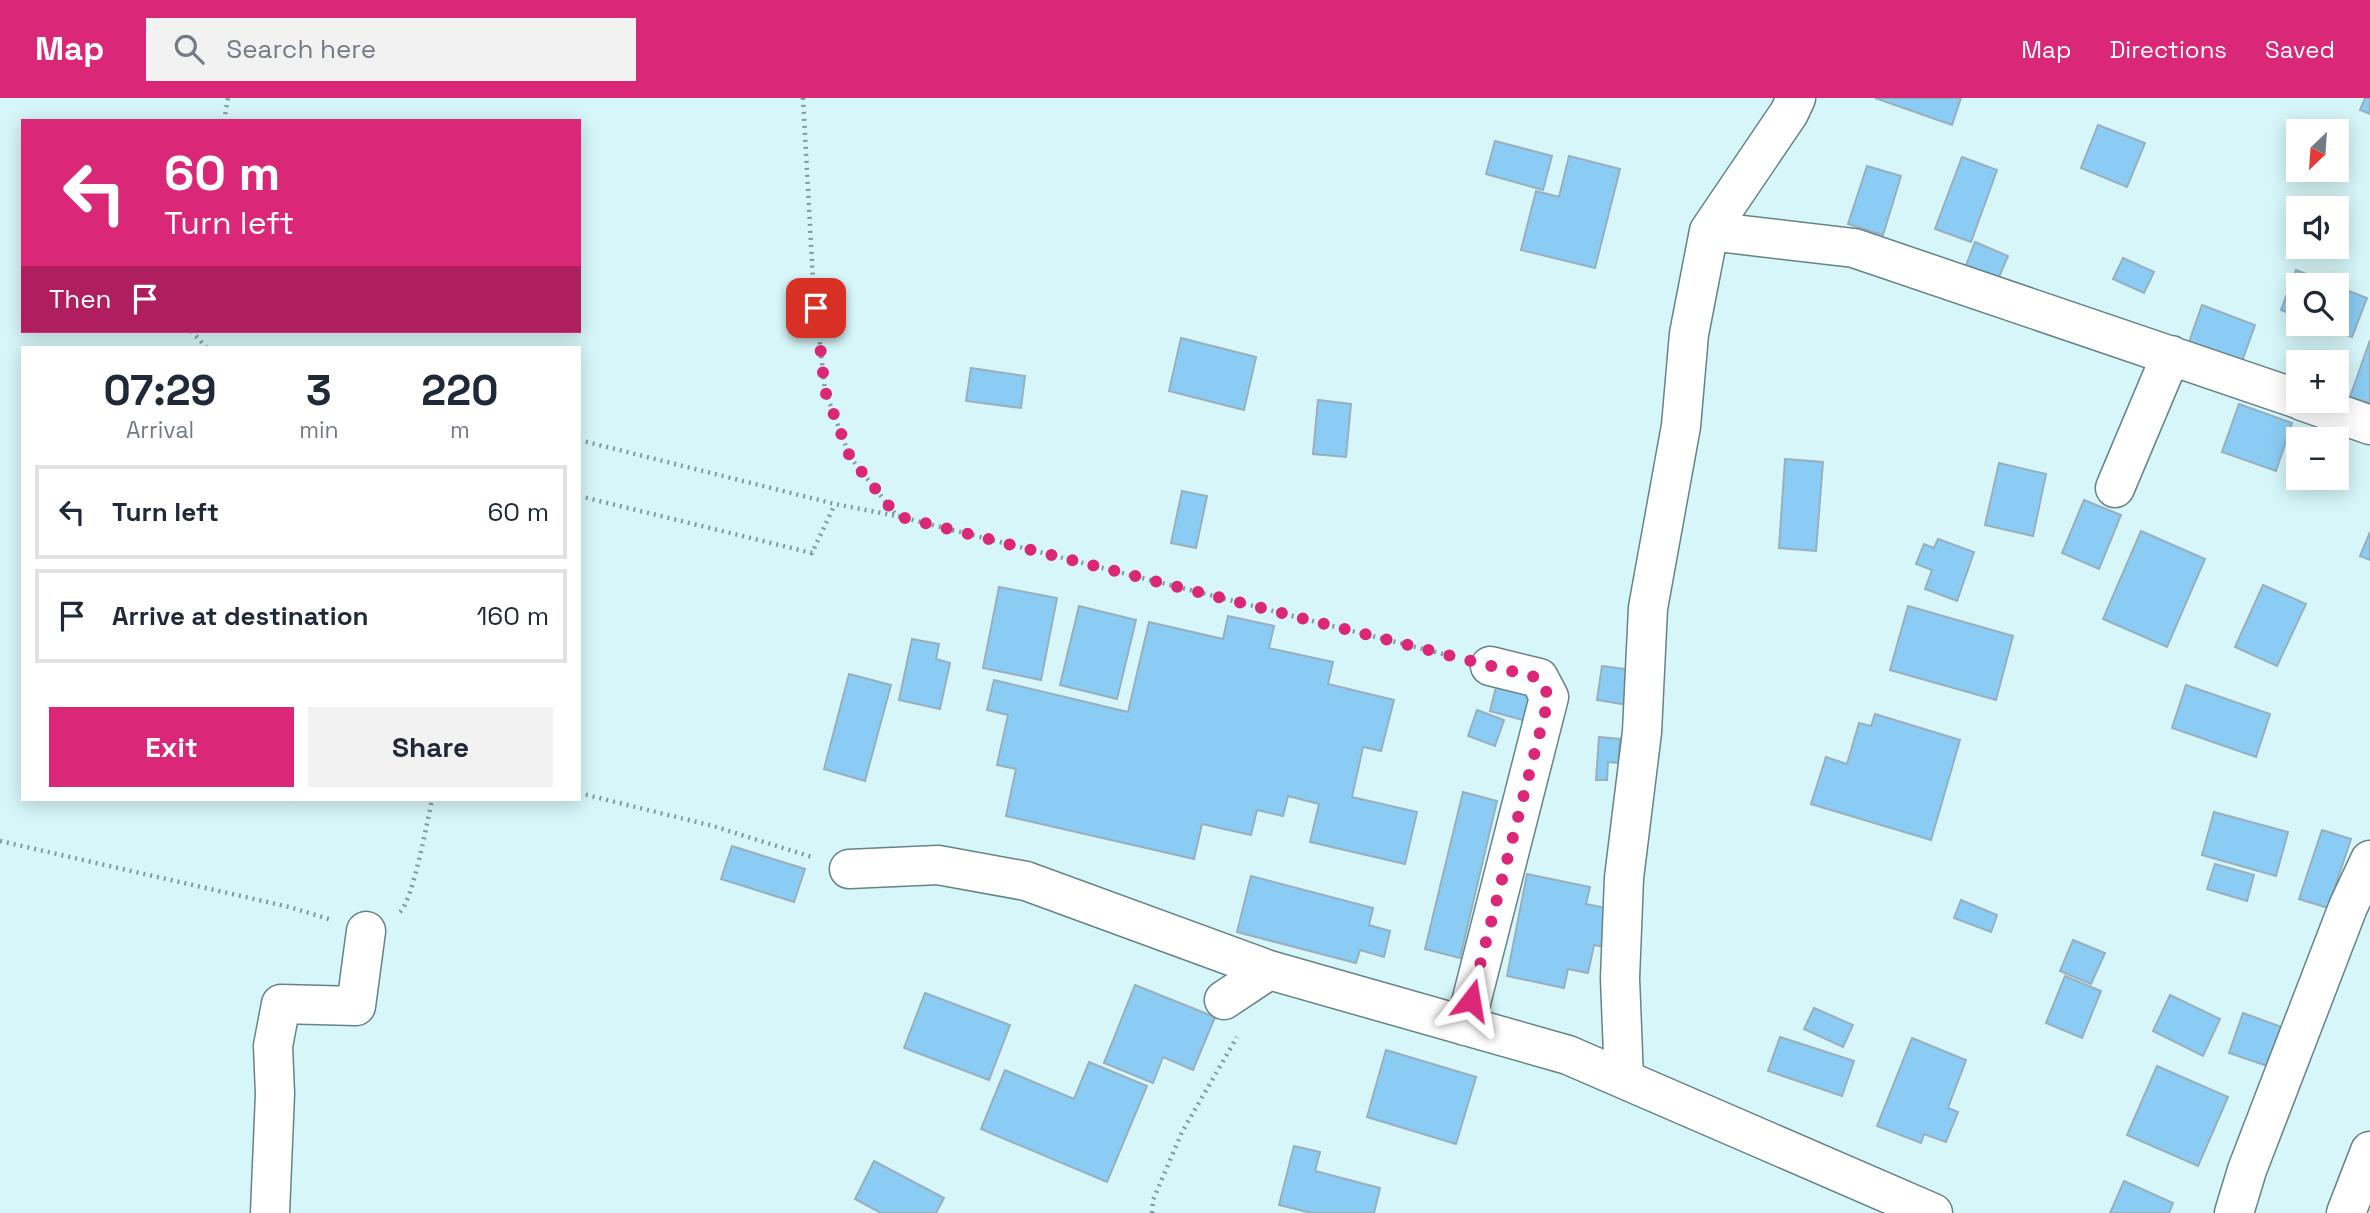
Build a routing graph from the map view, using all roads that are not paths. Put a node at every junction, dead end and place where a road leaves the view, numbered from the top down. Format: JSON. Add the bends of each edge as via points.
{"nodes":[{"id":1,"x":1796,"y":98,"type":"edge"},
{"id":2,"x":1709,"y":231,"type":"junction"},
{"id":3,"x":2171,"y":355,"type":"junction"},
{"id":4,"x":2286,"y":395,"type":"edge"},
{"id":5,"x":2336,"y":413,"type":"edge"},
{"id":6,"x":2370,"y":425,"type":"edge"},
{"id":7,"x":2115,"y":488,"type":"dead end"},
{"id":8,"x":1490,"y":666,"type":"road end"},
{"id":9,"x":2370,"y":860,"type":"edge"},
{"id":10,"x":849,"y":869,"type":"road end"},
{"id":11,"x":366,"y":931,"type":"road end"},
{"id":12,"x":1269,"y":970,"type":"junction"},
{"id":13,"x":1232,"y":1016,"type":"road end"},
{"id":14,"x":1465,"y":1026,"type":"junction"},
{"id":15,"x":1624,"y":1079,"type":"junction"},
{"id":16,"x":2370,"y":1151,"type":"edge"},
{"id":17,"x":270,"y":1213,"type":"edge"},
{"id":18,"x":1933,"y":1213,"type":"edge"},
{"id":19,"x":2234,"y":1213,"type":"edge"},
{"id":20,"x":2346,"y":1213,"type":"edge"}],
"edges":[{"from":1,"to":2,"type":"street"},
{"from":2,"to":3,"type":"street","via":[[1854,248]]},
{"from":2,"to":15,"type":"street","via":[[1689,334],[1681,426],[1648,608],[1642,732],[1624,878],[1620,978]]},
{"from":3,"to":4,"type":"street"},
{"from":3,"to":7,"type":"street"},
{"from":5,"to":6,"type":"street"},
{"from":8,"to":14,"type":"street","via":[[1539,678],[1549,697]]},
{"from":9,"to":19,"type":"street"},
{"from":10,"to":12,"type":"street","via":[[938,865],[1026,881]]},
{"from":11,"to":17,"type":"street","via":[[356,1006],[281,1004],[273,1046]]},
{"from":12,"to":13,"type":"street"},
{"from":12,"to":14,"type":"street"},
{"from":14,"to":15,"type":"street","via":[[1568,1055]]},
{"from":15,"to":18,"type":"street"},
{"from":16,"to":20,"type":"street"}]}
